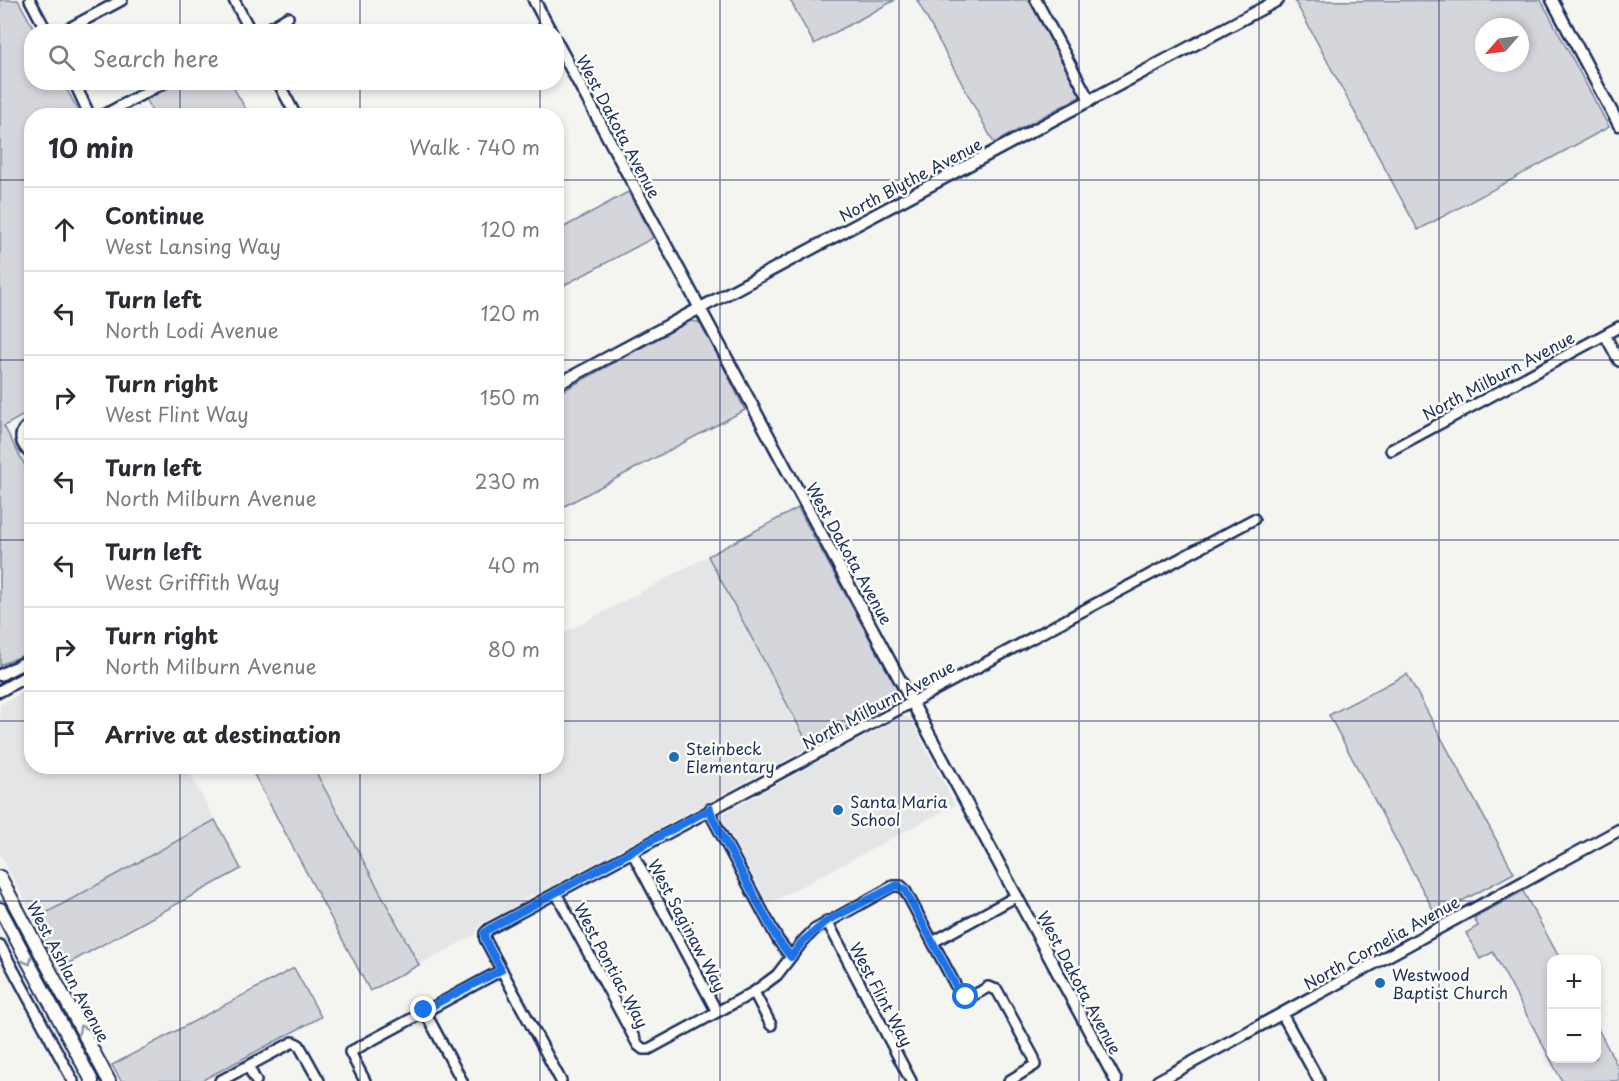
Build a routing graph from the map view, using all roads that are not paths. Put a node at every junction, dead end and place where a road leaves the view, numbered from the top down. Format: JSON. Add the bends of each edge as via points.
{"nodes":[{"id":1,"x":30,"y":0,"type":"edge"},
{"id":2,"x":122,"y":0,"type":"edge"},
{"id":3,"x":234,"y":0,"type":"edge"},
{"id":4,"x":534,"y":0,"type":"edge"},
{"id":5,"x":1036,"y":0,"type":"edge"},
{"id":6,"x":1278,"y":0,"type":"edge"},
{"id":7,"x":1552,"y":0,"type":"edge"},
{"id":8,"x":288,"y":17,"type":"dead end"},
{"id":9,"x":43,"y":24,"type":"edge"},
{"id":10,"x":77,"y":24,"type":"edge"},
{"id":11,"x":250,"y":24,"type":"edge"},
{"id":12,"x":272,"y":24,"type":"edge"},
{"id":13,"x":547,"y":24,"type":"edge"},
{"id":14,"x":564,"y":56,"type":"edge"},
{"id":15,"x":78,"y":90,"type":"edge"},
{"id":16,"x":150,"y":90,"type":"edge"},
{"id":17,"x":282,"y":90,"type":"edge"},
{"id":18,"x":1090,"y":101,"type":"junction"},
{"id":19,"x":86,"y":108,"type":"edge"},
{"id":20,"x":117,"y":108,"type":"edge"},
{"id":21,"x":292,"y":108,"type":"edge"},
{"id":22,"x":1619,"y":125,"type":"edge"},
{"id":23,"x":700,"y":308,"type":"junction"},
{"id":24,"x":1619,"y":327,"type":"edge"},
{"id":25,"x":1605,"y":335,"type":"junction"},
{"id":26,"x":1619,"y":361,"type":"edge"},
{"id":27,"x":564,"y":381,"type":"edge"},
{"id":28,"x":24,"y":429,"type":"edge"},
{"id":29,"x":24,"y":448,"type":"edge"},
{"id":30,"x":1390,"y":450,"type":"dead end"},
{"id":31,"x":1254,"y":519,"type":"dead end"},
{"id":32,"x":24,"y":663,"type":"edge"},
{"id":33,"x":0,"y":675,"type":"edge"},
{"id":34,"x":24,"y":678,"type":"edge"},
{"id":35,"x":0,"y":691,"type":"edge"},
{"id":36,"x":913,"y":703,"type":"junction"},
{"id":37,"x":710,"y":809,"type":"junction"},
{"id":38,"x":1619,"y":830,"type":"edge"},
{"id":39,"x":632,"y":852,"type":"junction"},
{"id":40,"x":0,"y":877,"type":"edge"},
{"id":41,"x":0,"y":892,"type":"edge"},
{"id":42,"x":556,"y":893,"type":"junction"},
{"id":43,"x":1017,"y":896,"type":"junction"},
{"id":44,"x":0,"y":909,"type":"edge"},
{"id":45,"x":827,"y":921,"type":"junction"},
{"id":46,"x":30,"y":933,"type":"junction"},
{"id":47,"x":933,"y":942,"type":"junction"},
{"id":48,"x":0,"y":945,"type":"edge"},
{"id":49,"x":791,"y":957,"type":"junction"},
{"id":50,"x":501,"y":970,"type":"junction"},
{"id":51,"x":754,"y":993,"type":"junction"},
{"id":52,"x":424,"y":1010,"type":"junction"},
{"id":53,"x":717,"y":1012,"type":"junction"},
{"id":54,"x":1282,"y":1014,"type":"junction"},
{"id":55,"x":771,"y":1025,"type":"dead end"},
{"id":56,"x":248,"y":1066,"type":"junction"},
{"id":57,"x":73,"y":1081,"type":"edge"},
{"id":58,"x":92,"y":1081,"type":"edge"},
{"id":59,"x":109,"y":1081,"type":"edge"},
{"id":60,"x":220,"y":1081,"type":"edge"},
{"id":61,"x":256,"y":1081,"type":"edge"},
{"id":62,"x":319,"y":1081,"type":"edge"},
{"id":63,"x":365,"y":1081,"type":"edge"},
{"id":64,"x":462,"y":1081,"type":"edge"},
{"id":65,"x":561,"y":1081,"type":"edge"},
{"id":66,"x":911,"y":1081,"type":"edge"},
{"id":67,"x":1009,"y":1081,"type":"edge"},
{"id":68,"x":1116,"y":1081,"type":"edge"},
{"id":69,"x":1158,"y":1081,"type":"edge"},
{"id":70,"x":1319,"y":1081,"type":"edge"}],
"edges":[{"from":1,"to":9,"type":"street"},
{"from":2,"to":10,"type":"street"},
{"from":3,"to":11,"type":"street"},
{"from":4,"to":13,"type":"street"},
{"from":5,"to":18,"type":"street"},
{"from":6,"to":18,"type":"street","name":"North Blythe Avenue"},
{"from":7,"to":22,"type":"street"},
{"from":8,"to":12,"type":"street"},
{"from":14,"to":23,"type":"street","name":"West Dakota Avenue"},
{"from":15,"to":19,"type":"street"},
{"from":16,"to":20,"type":"street"},
{"from":17,"to":21,"type":"street"},
{"from":18,"to":23,"type":"street","name":"North Blythe Avenue"},
{"from":23,"to":27,"type":"street","name":"North Blythe Avenue"},
{"from":23,"to":36,"type":"street","name":"West Dakota Avenue"},
{"from":24,"to":25,"type":"street","name":"North Milburn Avenue"},
{"from":25,"to":26,"type":"street"},
{"from":25,"to":30,"type":"street","name":"North Milburn Avenue"},
{"from":28,"to":29,"type":"street","via":[[20,436]]},
{"from":31,"to":36,"type":"street","name":"North Milburn Avenue"},
{"from":32,"to":33,"type":"street"},
{"from":34,"to":35,"type":"street"},
{"from":36,"to":37,"type":"street","name":"North Milburn Avenue"},
{"from":36,"to":43,"type":"street","name":"West Dakota Avenue"},
{"from":37,"to":39,"type":"street","name":"North Milburn Avenue"},
{"from":37,"to":49,"type":"street","via":[[778,940]]},
{"from":38,"to":54,"type":"street","name":"North Cornelia Avenue"},
{"from":39,"to":42,"type":"street","name":"North Milburn Avenue"},
{"from":39,"to":53,"type":"street","name":"West Saginaw Way"},
{"from":40,"to":46,"type":"main road","name":"West Ashlan Avenue"},
{"from":41,"to":46,"type":"main road","via":[[17,925]]},
{"from":42,"to":50,"type":"street","name":"North Milburn Avenue","via":[[484,933]]},
{"from":42,"to":53,"type":"street","name":"West Pontiac Way","via":[[643,1049]]},
{"from":43,"to":47,"type":"street"},
{"from":43,"to":68,"type":"street","name":"West Dakota Avenue"},
{"from":44,"to":58,"type":"main road","name":"West Ashlan Avenue","one_way":true},
{"from":45,"to":47,"type":"street","via":[[893,886],[901,886]]},
{"from":45,"to":49,"type":"street"},
{"from":45,"to":66,"type":"street","name":"West Flint Way"},
{"from":59,"to":46,"type":"main road","name":"West Ashlan Avenue","one_way":true},
{"from":47,"to":67,"type":"street","via":[[959,992],[966,997],[988,987],[997,990],[1035,1065]]},
{"from":48,"to":57,"type":"street"},
{"from":49,"to":51,"type":"street","via":[[777,975]]},
{"from":50,"to":52,"type":"street"},
{"from":50,"to":65,"type":"street"},
{"from":51,"to":53,"type":"street"},
{"from":51,"to":55,"type":"street","name":"West Saginaw Way"},
{"from":52,"to":63,"type":"street","via":[[350,1052]]},
{"from":52,"to":64,"type":"street"},
{"from":54,"to":69,"type":"street","name":"North Cornelia Avenue"},
{"from":54,"to":70,"type":"street"},
{"from":56,"to":60,"type":"street"},
{"from":56,"to":61,"type":"street"},
{"from":56,"to":62,"type":"street","via":[[293,1042]]}]}
